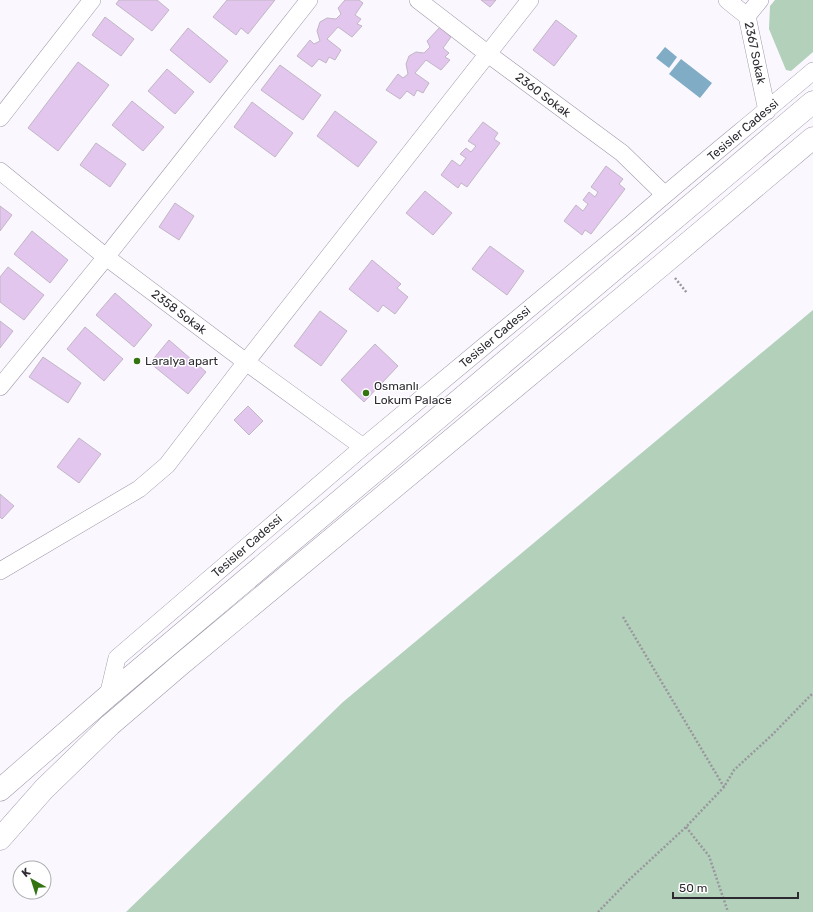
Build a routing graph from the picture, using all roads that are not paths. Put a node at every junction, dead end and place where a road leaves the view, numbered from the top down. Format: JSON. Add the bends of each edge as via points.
{"nodes":[{"id":1,"x":92,"y":0,"type":"edge"},
{"id":2,"x":309,"y":0,"type":"edge"},
{"id":3,"x":418,"y":0,"type":"edge"},
{"id":4,"x":530,"y":0,"type":"edge"},
{"id":5,"x":727,"y":0,"type":"edge"},
{"id":6,"x":760,"y":0,"type":"edge"},
{"id":7,"x":747,"y":16,"type":"junction"},
{"id":8,"x":488,"y":54,"type":"junction"},
{"id":9,"x":813,"y":71,"type":"edge"},
{"id":10,"x":813,"y":102,"type":"edge"},
{"id":11,"x":767,"y":111,"type":"junction"},
{"id":12,"x":0,"y":118,"type":"edge"},
{"id":13,"x":813,"y":138,"type":"edge"},
{"id":14,"x":0,"y":171,"type":"edge"},
{"id":15,"x":664,"y":194,"type":"junction"},
{"id":16,"x":106,"y":257,"type":"junction"},
{"id":17,"x":246,"y":362,"type":"junction"},
{"id":18,"x":0,"y":387,"type":"edge"},
{"id":19,"x":363,"y":447,"type":"junction"},
{"id":20,"x":0,"y":570,"type":"edge"},
{"id":21,"x":108,"y":696,"type":"junction"},
{"id":22,"x":18,"y":774,"type":"junction"},
{"id":23,"x":0,"y":785,"type":"edge"},
{"id":24,"x":0,"y":790,"type":"edge"},
{"id":25,"x":0,"y":839,"type":"edge"}],
"edges":[{"from":1,"to":12,"type":"street"},
{"from":2,"to":16,"type":"street"},
{"from":3,"to":8,"type":"street","name":"2360 Sokak"},
{"from":4,"to":8,"type":"street"},
{"from":5,"to":7,"type":"street"},
{"from":6,"to":7,"type":"street","name":"2367 Sokak"},
{"from":7,"to":11,"type":"street","name":"2367 Sokak"},
{"from":8,"to":15,"type":"street","name":"2360 Sokak","via":[[622,153]]},
{"from":8,"to":17,"type":"street"},
{"from":9,"to":11,"type":"street","name":"Tesisler Cadessi"},
{"from":10,"to":21,"type":"main road"},
{"from":11,"to":15,"type":"street","name":"Tesisler Cadessi"},
{"from":13,"to":25,"type":"main road","via":[[110,725],[44,789]]},
{"from":14,"to":16,"type":"street","name":"2358 Sokak"},
{"from":15,"to":19,"type":"street","name":"Tesisler Cadessi"},
{"from":16,"to":17,"type":"street","name":"2358 Sokak"},
{"from":16,"to":18,"type":"street"},
{"from":17,"to":19,"type":"street","name":"2358 Sokak"},
{"from":17,"to":20,"type":"street","via":[[167,465],[139,489]]},
{"from":19,"to":21,"type":"street","name":"Tesisler Cadessi","via":[[117,658]]},
{"from":21,"to":22,"type":"main road"},
{"from":22,"to":23,"type":"main road"},
{"from":22,"to":24,"type":"main road"}]}
